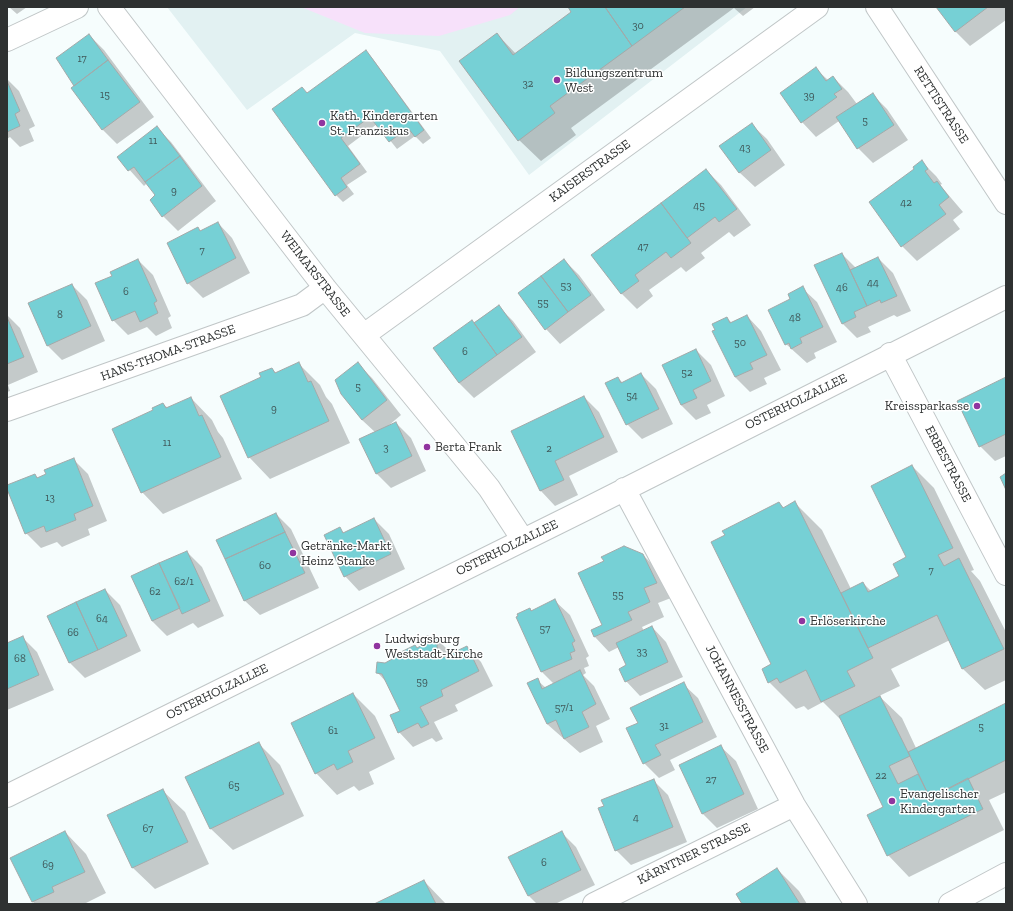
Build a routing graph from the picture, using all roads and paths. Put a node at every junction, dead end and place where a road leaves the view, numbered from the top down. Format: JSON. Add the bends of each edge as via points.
{"nodes":[{"id":1,"x":78,"y":7,"type":"edge"},
{"id":2,"x":109,"y":7,"type":"edge"},
{"id":3,"x":817,"y":7,"type":"edge"},
{"id":4,"x":877,"y":7,"type":"edge"},
{"id":5,"x":7,"y":40,"type":"edge"},
{"id":6,"x":1006,"y":203,"type":"edge"},
{"id":7,"x":325,"y":288,"type":"junction"},
{"id":8,"x":1006,"y":297,"type":"edge"},
{"id":9,"x":364,"y":335,"type":"junction"},
{"id":10,"x":890,"y":354,"type":"junction"},
{"id":11,"x":7,"y":410,"type":"edge"},
{"id":12,"x":624,"y":490,"type":"junction"},
{"id":13,"x":523,"y":540,"type":"junction"},
{"id":14,"x":1006,"y":574,"type":"edge"},
{"id":15,"x":7,"y":796,"type":"edge"},
{"id":16,"x":794,"y":804,"type":"junction"},
{"id":17,"x":1006,"y":874,"type":"edge"},
{"id":18,"x":594,"y":904,"type":"edge"},
{"id":19,"x":856,"y":904,"type":"edge"},
{"id":20,"x":950,"y":904,"type":"edge"}],
"edges":[{"from":1,"to":5,"type":"street"},
{"from":2,"to":7,"type":"street","name":"WEIMARSTRASSE"},
{"from":3,"to":9,"type":"street","name":"KAISERSTRASSE"},
{"from":4,"to":6,"type":"street","name":"RETTISTRASSE"},
{"from":7,"to":9,"type":"street","name":"WEIMARSTRASSE"},
{"from":7,"to":11,"type":"street","name":"HANS-THOMA-STRASSE","via":[[302,305]]},
{"from":8,"to":10,"type":"street","name":"OSTERHOLZALLEE"},
{"from":9,"to":13,"type":"street","name":"WEIMARSTRASSE","via":[[489,488]]},
{"from":10,"to":12,"type":"street","name":"OSTERHOLZALLEE"},
{"from":10,"to":14,"type":"street","name":"ERBESTRASSE"},
{"from":12,"to":13,"type":"street","name":"OSTERHOLZALLEE"},
{"from":12,"to":16,"type":"street","name":"JOHANNESSTRASSE"},
{"from":13,"to":15,"type":"street","name":"OSTERHOLZALLEE"},
{"from":16,"to":18,"type":"street","name":"KÄRNTNER STRASSE"},
{"from":16,"to":19,"type":"street","name":"JOHANNESSTRASSE"},
{"from":17,"to":20,"type":"street"}]}
